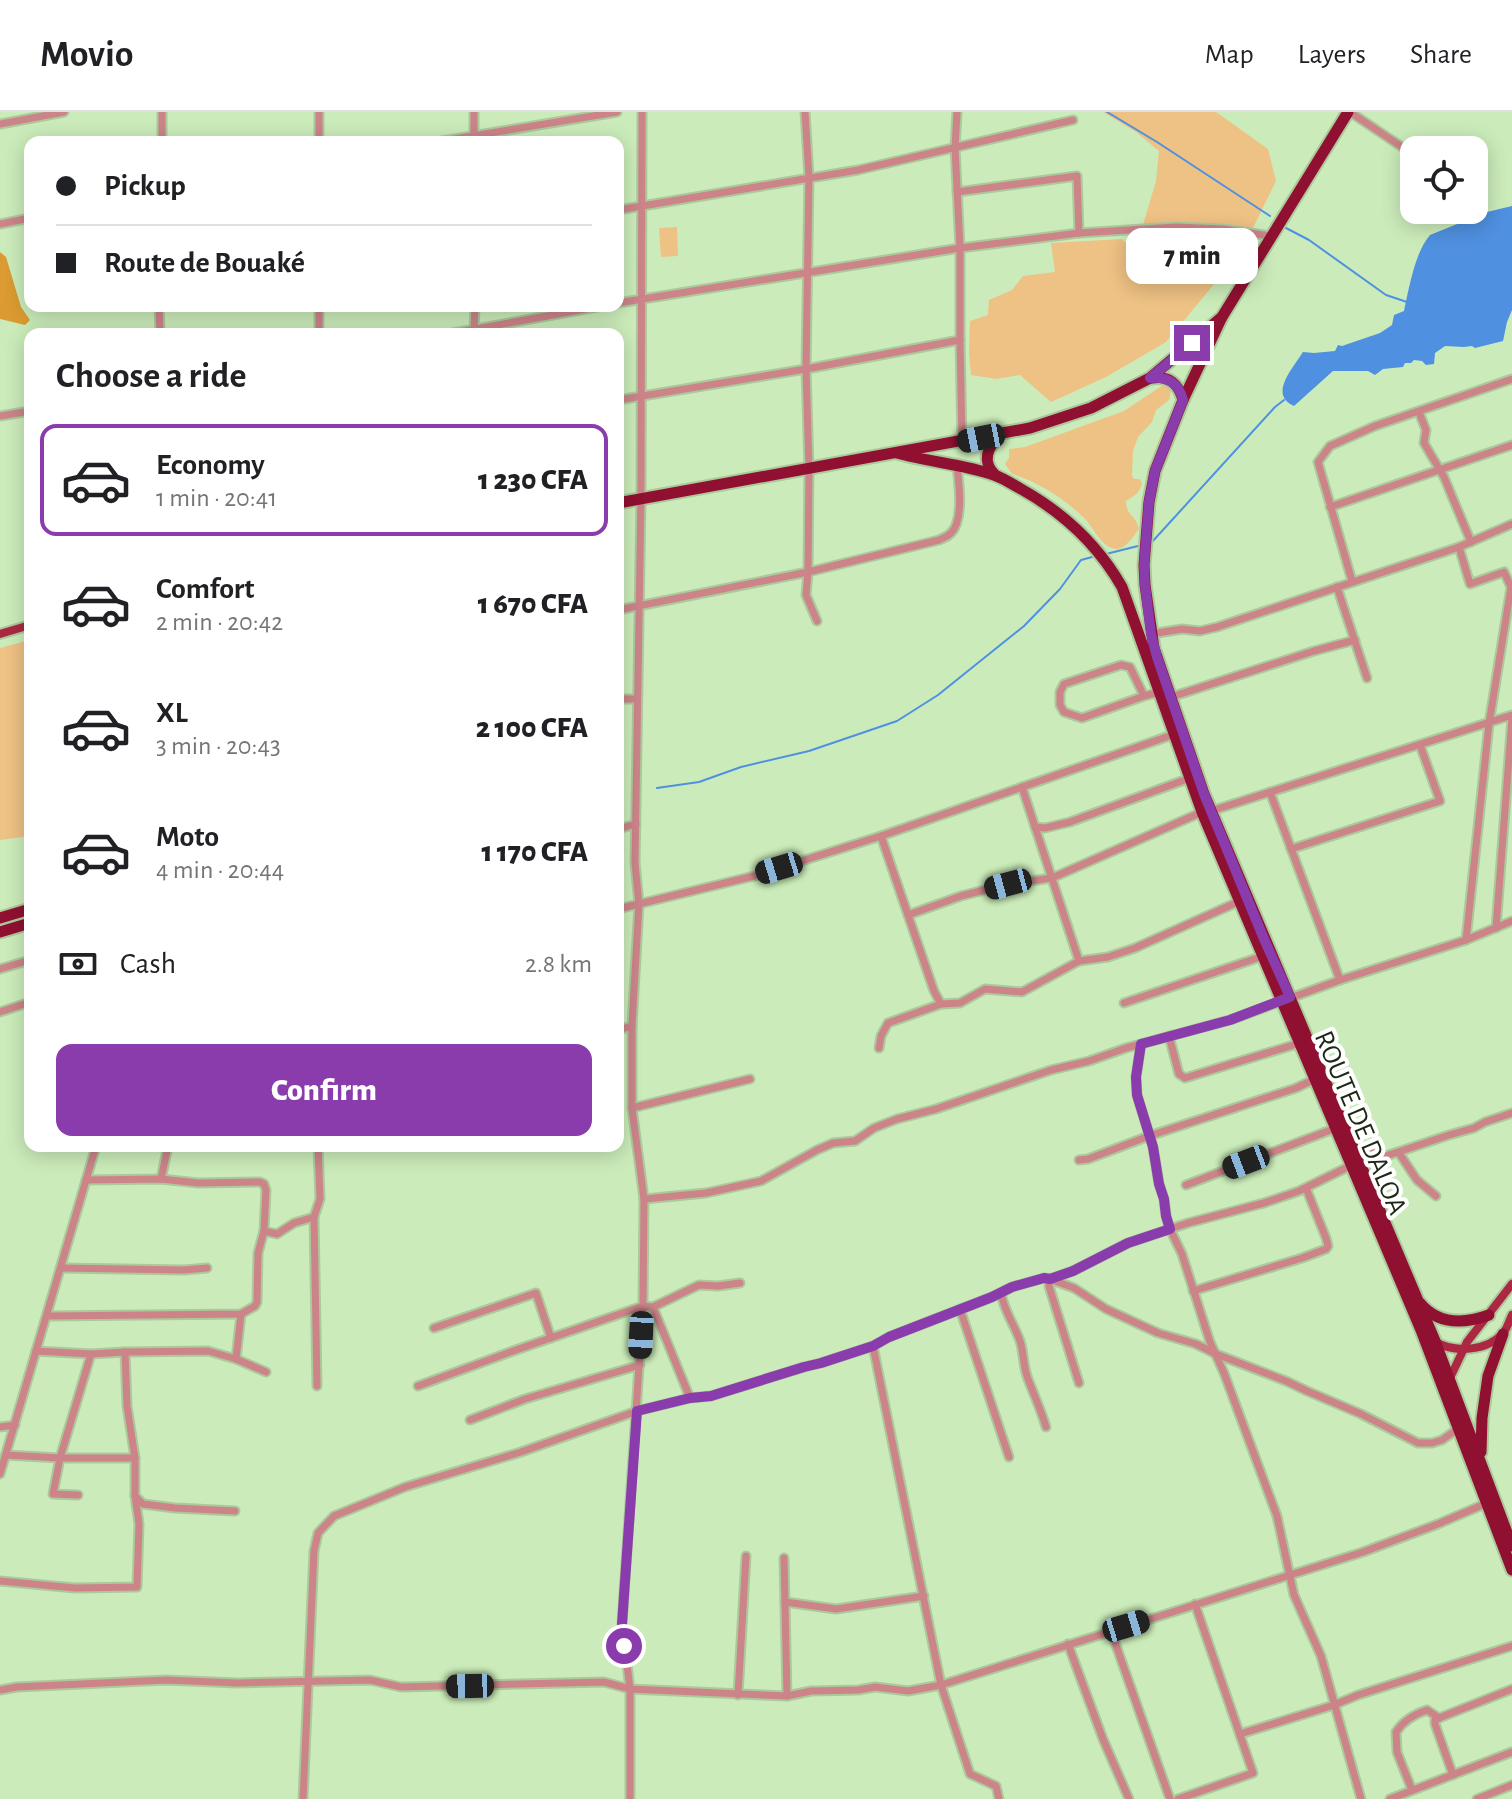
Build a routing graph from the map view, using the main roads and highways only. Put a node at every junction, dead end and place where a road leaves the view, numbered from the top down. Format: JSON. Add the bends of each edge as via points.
{"nodes":[{"id":1,"x":1349,"y":112,"type":"edge"},
{"id":2,"x":1222,"y":317,"type":"junction"},
{"id":3,"x":1150,"y":378,"type":"junction"},
{"id":4,"x":1183,"y":400,"type":"junction"},
{"id":5,"x":999,"y":434,"type":"junction"},
{"id":6,"x":897,"y":453,"type":"junction"},
{"id":7,"x":995,"y":475,"type":"junction"},
{"id":8,"x":624,"y":502,"type":"edge"},
{"id":9,"x":24,"y":627,"type":"edge"},
{"id":10,"x":0,"y":634,"type":"edge"},
{"id":11,"x":1146,"y":635,"type":"junction"},
{"id":12,"x":1165,"y":694,"type":"junction"},
{"id":13,"x":1206,"y":812,"type":"junction"},
{"id":14,"x":24,"y":911,"type":"edge"},
{"id":15,"x":0,"y":918,"type":"edge"},
{"id":16,"x":24,"y":925,"type":"edge"},
{"id":17,"x":0,"y":932,"type":"edge"},
{"id":18,"x":1286,"y":998,"type":"junction"},
{"id":19,"x":1512,"y":1284,"type":"edge"},
{"id":20,"x":1417,"y":1298,"type":"junction"},
{"id":21,"x":1489,"y":1315,"type":"junction"},
{"id":22,"x":1512,"y":1315,"type":"edge"},
{"id":23,"x":1421,"y":1330,"type":"junction"},
{"id":24,"x":1503,"y":1334,"type":"junction"},
{"id":25,"x":1435,"y":1341,"type":"junction"},
{"id":26,"x":1462,"y":1349,"type":"junction"},
{"id":27,"x":1450,"y":1378,"type":"junction"},
{"id":28,"x":1446,"y":1393,"type":"junction"},
{"id":29,"x":1480,"y":1461,"type":"junction"},
{"id":30,"x":1512,"y":1545,"type":"edge"},
{"id":31,"x":1512,"y":1570,"type":"edge"}],
"edges":[{"from":1,"to":2,"type":"highway"},
{"from":2,"to":3,"type":"highway"},
{"from":2,"to":4,"type":"highway"},
{"from":3,"to":4,"type":"highway","via":[[1169,380]]},
{"from":3,"to":5,"type":"highway","via":[[1076,414]]},
{"from":4,"to":11,"type":"highway","via":[[1155,471],[1149,502]]},
{"from":5,"to":6,"type":"highway"},
{"from":5,"to":7,"type":"highway","via":[[987,455]]},
{"from":6,"to":7,"type":"highway","name":"ROUTE DE DALOA"},
{"from":6,"to":8,"type":"highway"},
{"from":7,"to":11,"type":"highway","name":"ROUTE DE DALOA","via":[[1056,511],[1101,554]]},
{"from":9,"to":10,"type":"main road"},
{"from":11,"to":12,"type":"highway","name":"ROUTE DE DALOA"},
{"from":12,"to":13,"type":"highway","name":"ROUTE DE DALOA"},
{"from":12,"to":13,"type":"highway","name":"ROUTE DE DALOA"},
{"from":13,"to":18,"type":"highway","name":"ROUTE DE DALOA"},
{"from":13,"to":18,"type":"highway","name":"ROUTE DE DALOA","via":[[1263,956]]},
{"from":14,"to":15,"type":"highway"},
{"from":16,"to":17,"type":"highway"},
{"from":18,"to":20,"type":"highway","name":"ROUTE DE DALOA"},
{"from":18,"to":23,"type":"highway","name":"ROUTE DE DALOA"},
{"from":19,"to":21,"type":"main road"},
{"from":20,"to":21,"type":"highway","via":[[1426,1310],[1449,1321]]},
{"from":20,"to":25,"type":"highway","name":"ROUTE DE DALOA"},
{"from":21,"to":26,"type":"main road"},
{"from":22,"to":24,"type":"main road"},
{"from":23,"to":25,"type":"main road"},
{"from":23,"to":28,"type":"highway","name":"ROUTE DE DALOA"},
{"from":24,"to":26,"type":"main road"},
{"from":24,"to":29,"type":"highway","via":[[1488,1376]]},
{"from":25,"to":26,"type":"main road"},
{"from":25,"to":27,"type":"highway","name":"ROUTE DE DALOA"},
{"from":26,"to":27,"type":"main road"},
{"from":27,"to":28,"type":"main road"},
{"from":27,"to":29,"type":"highway","name":"ROUTE DE DALOA"},
{"from":28,"to":31,"type":"highway","name":"ROUTE DE DALOA"},
{"from":29,"to":30,"type":"highway","name":"ROUTE DE DALOA"}]}
